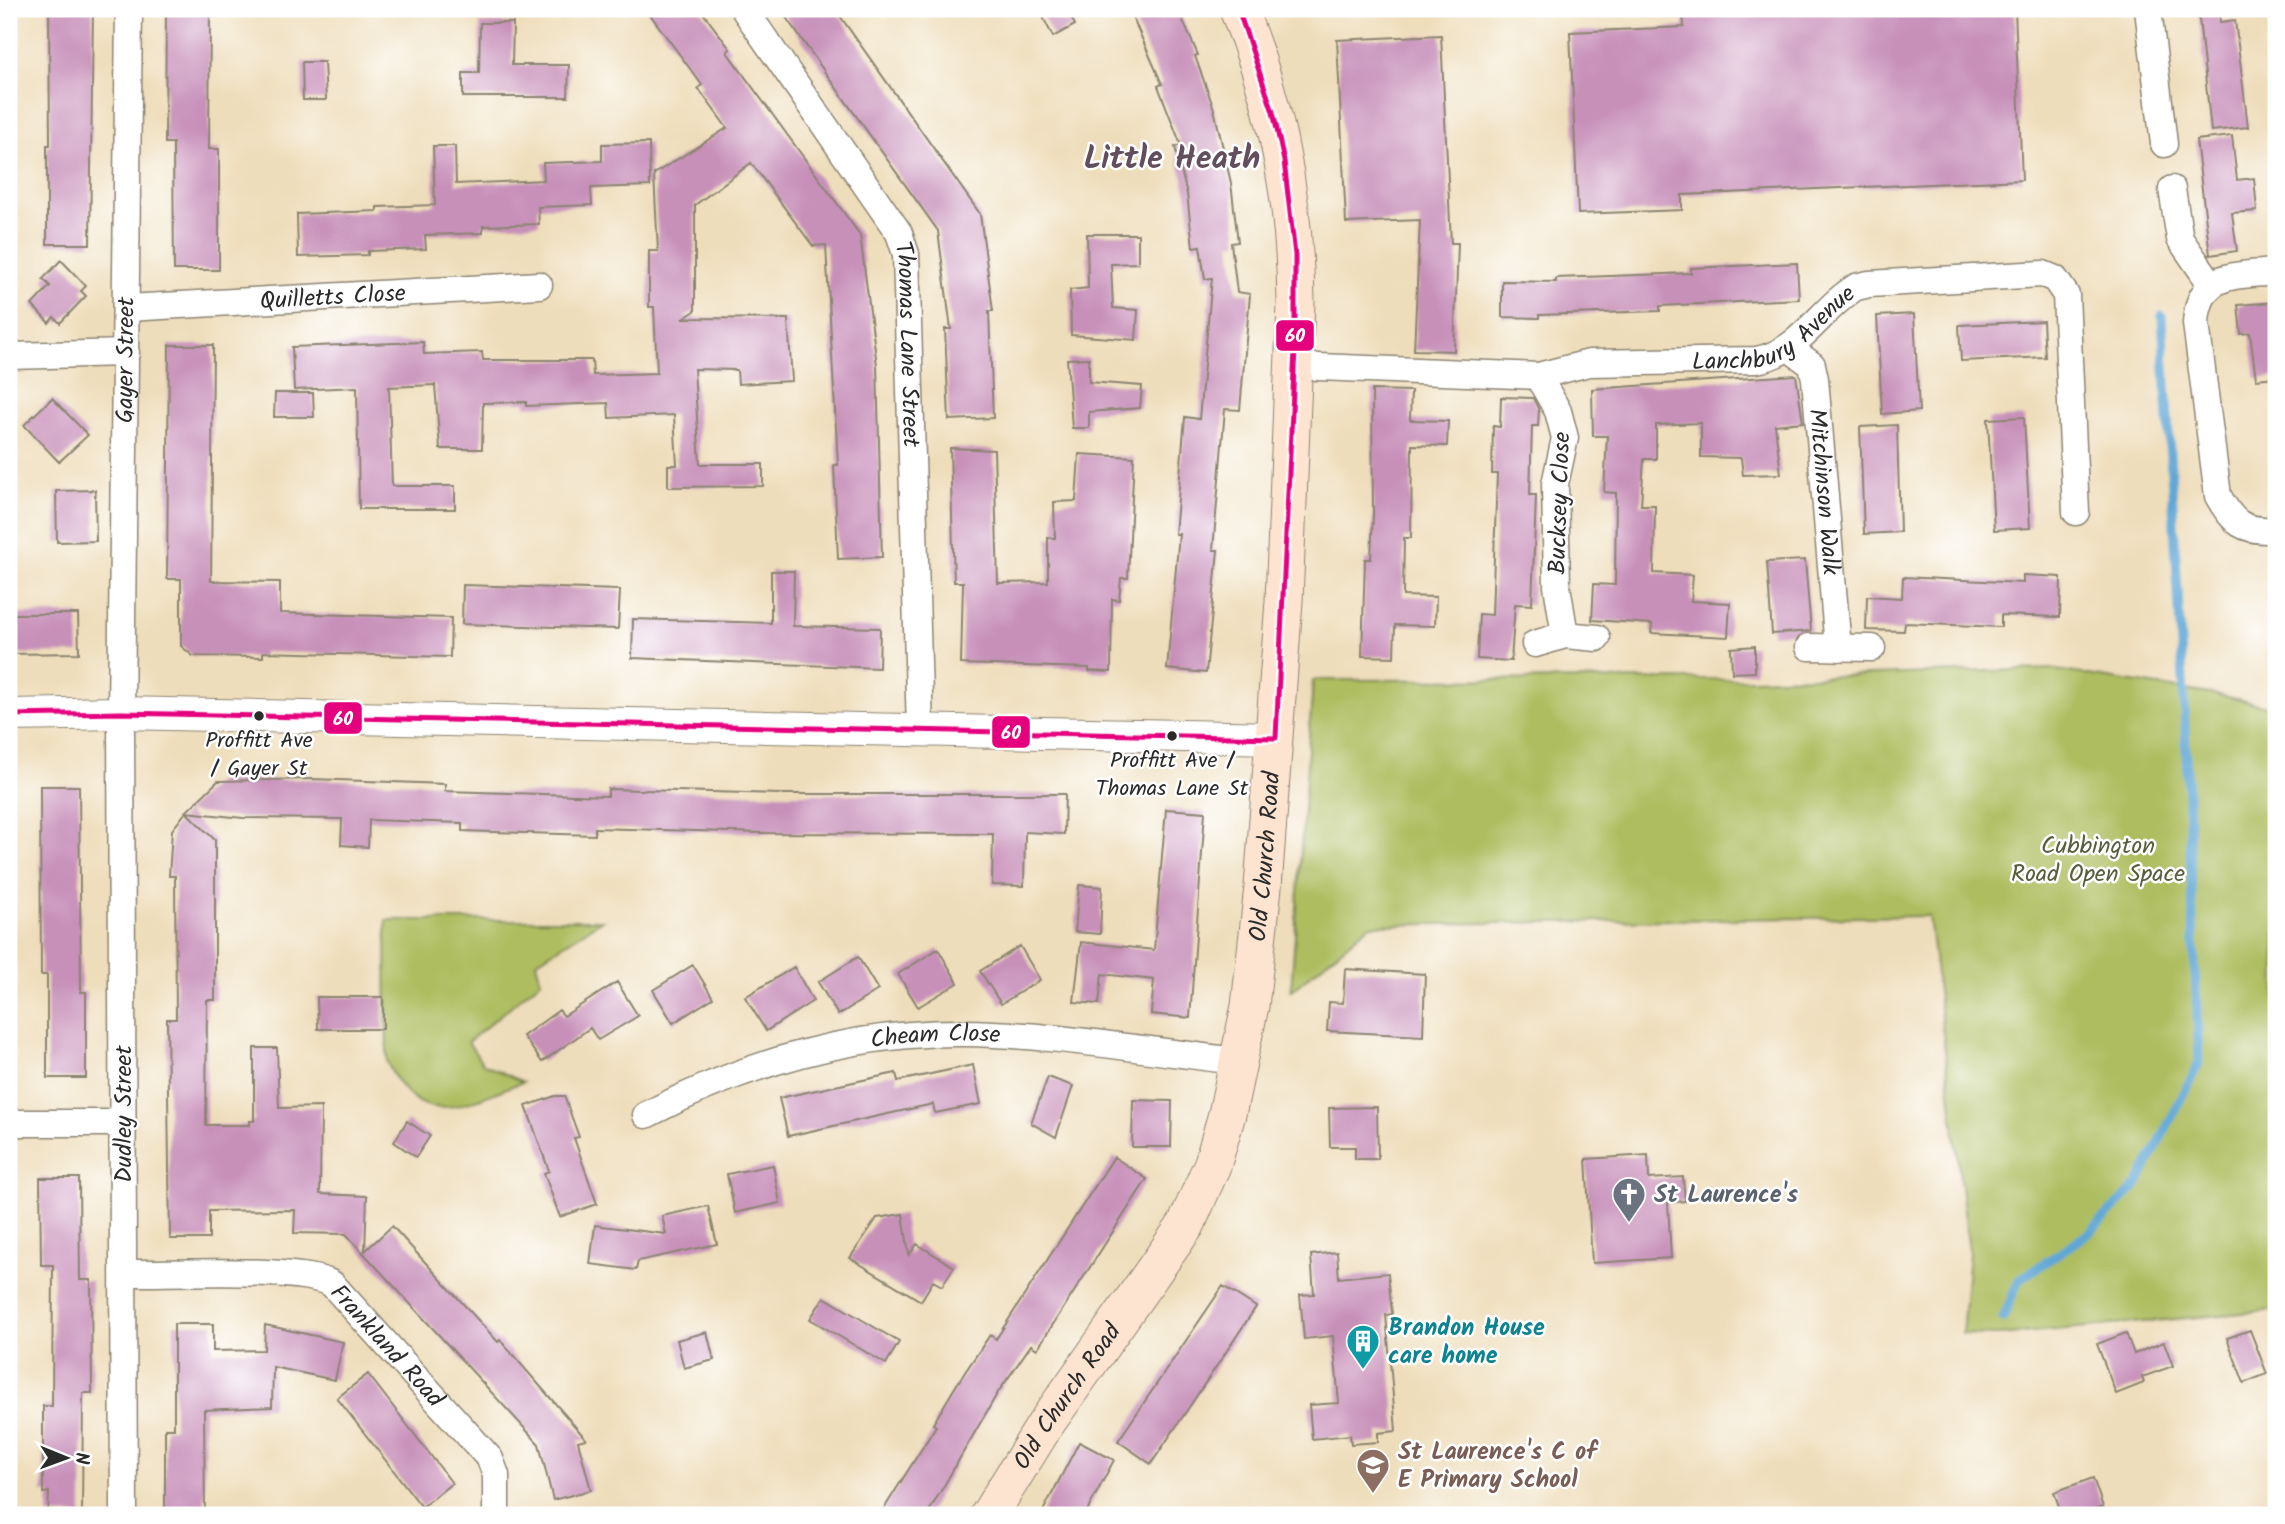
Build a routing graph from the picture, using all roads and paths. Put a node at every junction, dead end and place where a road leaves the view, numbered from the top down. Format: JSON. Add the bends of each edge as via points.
{"nodes":[{"id":1,"x":129,"y":9,"type":"edge"},
{"id":2,"x":744,"y":9,"type":"edge"},
{"id":3,"x":1238,"y":9,"type":"edge"},
{"id":4,"x":2148,"y":9,"type":"edge"},
{"id":5,"x":2164,"y":144,"type":"dead end"},
{"id":6,"x":2172,"y":189,"type":"dead end"},
{"id":7,"x":2276,"y":271,"type":"edge"},
{"id":8,"x":2211,"y":284,"type":"junction"},
{"id":9,"x":539,"y":285,"type":"dead end"},
{"id":10,"x":127,"y":307,"type":"junction"},
{"id":11,"x":1789,"y":348,"type":"junction"},
{"id":12,"x":126,"y":353,"type":"junction"},
{"id":13,"x":9,"y":356,"type":"edge"},
{"id":14,"x":1294,"y":366,"type":"junction"},
{"id":15,"x":1538,"y":376,"type":"junction"},
{"id":16,"x":2076,"y":512,"type":"dead end"},
{"id":17,"x":2276,"y":530,"type":"edge"},
{"id":18,"x":1565,"y":635,"type":"junction"},
{"id":19,"x":1597,"y":638,"type":"dead end"},
{"id":20,"x":1535,"y":644,"type":"dead end"},
{"id":21,"x":1809,"y":647,"type":"dead end"},
{"id":22,"x":1838,"y":648,"type":"junction"},
{"id":23,"x":1871,"y":648,"type":"dead end"},
{"id":24,"x":121,"y":713,"type":"junction"},
{"id":25,"x":9,"y":715,"type":"edge"},
{"id":26,"x":920,"y":730,"type":"junction"},
{"id":27,"x":1276,"y":738,"type":"junction"},
{"id":28,"x":1238,"y":1061,"type":"junction"},
{"id":29,"x":646,"y":1115,"type":"dead end"},
{"id":30,"x":9,"y":1123,"type":"edge"},
{"id":31,"x":122,"y":1123,"type":"junction"},
{"id":32,"x":124,"y":1273,"type":"junction"},
{"id":33,"x":124,"y":1515,"type":"edge"},
{"id":34,"x":496,"y":1515,"type":"edge"},
{"id":35,"x":989,"y":1515,"type":"edge"}],
"edges":[{"from":1,"to":10,"type":"street","name":"Gayer Street"},
{"from":2,"to":26,"type":"street","name":"Thomas Lane Street","via":[[899,233],[906,254]]},
{"from":3,"to":14,"type":"main road","name":"Old Church Road","via":[[1258,62],[1284,161],[1295,255]]},
{"from":4,"to":5,"type":"street"},
{"from":6,"to":8,"type":"street","via":[[2180,239]]},
{"from":7,"to":8,"type":"street","via":[[2231,276]]},
{"from":8,"to":17,"type":"street","via":[[2198,301],[2196,323],[2218,496],[2231,519],[2257,531]]},
{"from":9,"to":10,"type":"street","name":"Quilletts Close"},
{"from":10,"to":12,"type":"street","name":"Gayer Street"},
{"from":11,"to":15,"type":"street","name":"Lanchbury Avenue","via":[[1756,360],[1589,363]]},
{"from":11,"to":16,"type":"street","name":"Lanchbury Avenue","via":[[1856,287],[2043,274],[2055,279],[2066,295]]},
{"from":11,"to":22,"type":"street","name":"Mitchinson Walk","via":[[1812,365],[1815,379]]},
{"from":12,"to":13,"type":"street"},
{"from":12,"to":24,"type":"street","name":"Gayer Street"},
{"from":14,"to":15,"type":"street","name":"Lanchbury Avenue"},
{"from":14,"to":27,"type":"main road","name":"Old Church Road"},
{"from":15,"to":18,"type":"street","name":"Bucksey Close","via":[[1558,411],[1566,438],[1555,484],[1557,586]]},
{"from":18,"to":19,"type":"street"},
{"from":18,"to":20,"type":"street"},
{"from":21,"to":22,"type":"street"},
{"from":22,"to":23,"type":"street"},
{"from":24,"to":25,"type":"street"},
{"from":24,"to":26,"type":"street"},
{"from":24,"to":31,"type":"street","name":"Dudley Street"},
{"from":26,"to":27,"type":"street"},
{"from":27,"to":28,"type":"main road","name":"Old Church Road","via":[[1256,958]]},
{"from":28,"to":29,"type":"street","name":"Cheam Close","via":[[962,1033],[888,1037],[812,1050],[751,1067]]},
{"from":28,"to":35,"type":"main road","name":"Old Church Road","via":[[1213,1163],[1186,1225],[1045,1425]]},
{"from":30,"to":31,"type":"street"},
{"from":31,"to":32,"type":"street","name":"Dudley Street"},
{"from":32,"to":33,"type":"street","name":"Dudley Street"},
{"from":32,"to":34,"type":"street","name":"Frankland Road","via":[[314,1276],[332,1284],[490,1459],[496,1475]]}]}
